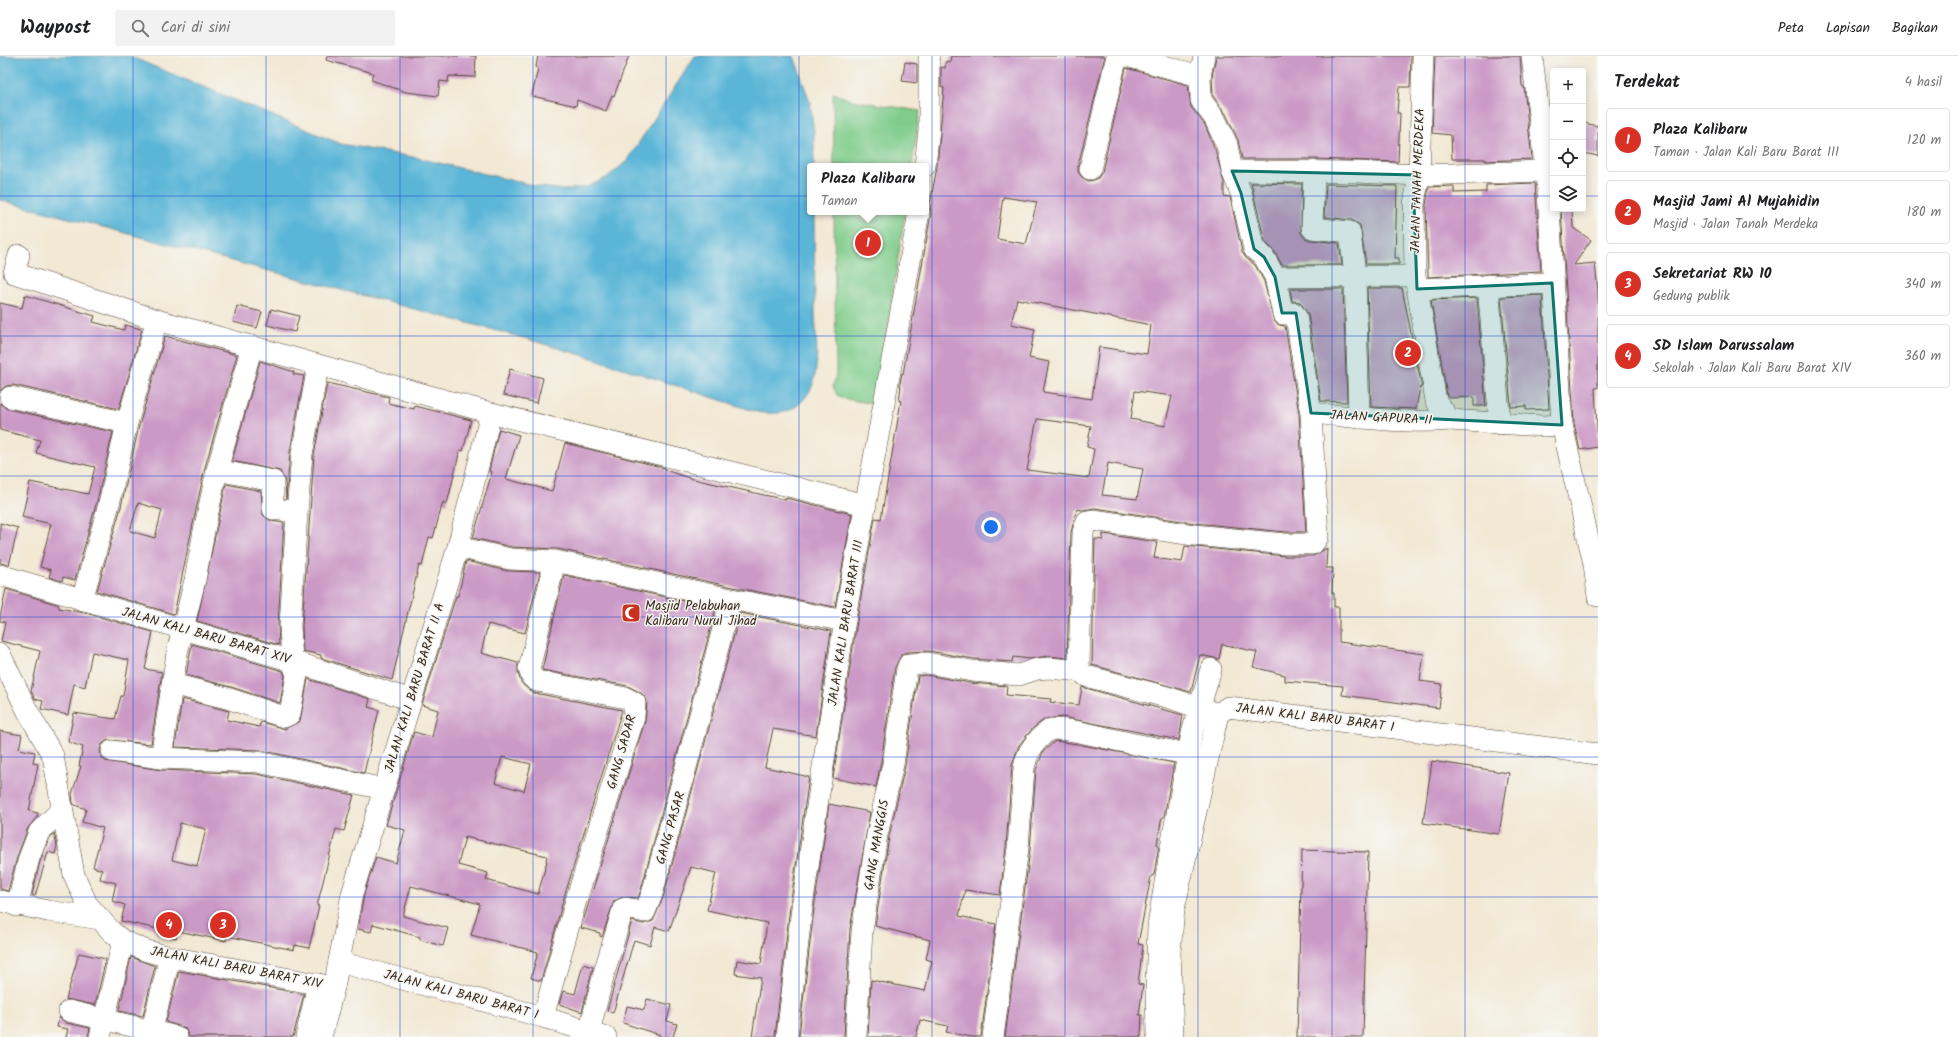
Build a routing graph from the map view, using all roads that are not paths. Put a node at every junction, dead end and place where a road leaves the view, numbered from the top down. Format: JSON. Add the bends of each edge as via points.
{"nodes":[{"id":1,"x":929,"y":56,"type":"edge"},
{"id":2,"x":1117,"y":56,"type":"edge"},
{"id":3,"x":1127,"y":56,"type":"edge"},
{"id":4,"x":1204,"y":56,"type":"edge"},
{"id":5,"x":1424,"y":56,"type":"edge"},
{"id":6,"x":1532,"y":56,"type":"edge"},
{"id":7,"x":1200,"y":76,"type":"junction"},
{"id":8,"x":925,"y":163,"type":"edge"},
{"id":9,"x":1090,"y":170,"type":"dead end"},
{"id":10,"x":1232,"y":171,"type":"junction"},
{"id":11,"x":1314,"y":171,"type":"junction"},
{"id":12,"x":1544,"y":171,"type":"junction"},
{"id":13,"x":1419,"y":175,"type":"junction"},
{"id":14,"x":918,"y":215,"type":"edge"},
{"id":15,"x":19,"y":255,"type":"dead end"},
{"id":16,"x":1355,"y":275,"type":"junction"},
{"id":17,"x":1275,"y":277,"type":"junction"},
{"id":18,"x":1416,"y":283,"type":"junction"},
{"id":19,"x":1552,"y":283,"type":"junction"},
{"id":20,"x":1488,"y":285,"type":"junction"},
{"id":21,"x":157,"y":320,"type":"junction"},
{"id":22,"x":252,"y":346,"type":"junction"},
{"id":23,"x":318,"y":366,"type":"junction"},
{"id":24,"x":10,"y":397,"type":"dead end"},
{"id":25,"x":491,"y":413,"type":"junction"},
{"id":26,"x":1311,"y":413,"type":"junction"},
{"id":27,"x":1359,"y":418,"type":"junction"},
{"id":28,"x":1450,"y":420,"type":"junction"},
{"id":29,"x":127,"y":423,"type":"junction"},
{"id":30,"x":1500,"y":424,"type":"junction"},
{"id":31,"x":1562,"y":425,"type":"junction"},
{"id":32,"x":217,"y":470,"type":"junction"},
{"id":33,"x":866,"y":505,"type":"junction"},
{"id":34,"x":297,"y":512,"type":"junction"},
{"id":35,"x":458,"y":547,"type":"junction"},
{"id":36,"x":555,"y":561,"type":"junction"},
{"id":37,"x":0,"y":575,"type":"edge"},
{"id":38,"x":1598,"y":596,"type":"edge"},
{"id":39,"x":732,"y":599,"type":"junction"},
{"id":40,"x":82,"y":600,"type":"junction"},
{"id":41,"x":845,"y":621,"type":"junction"},
{"id":42,"x":183,"y":630,"type":"junction"},
{"id":43,"x":0,"y":654,"type":"edge"},
{"id":44,"x":292,"y":661,"type":"junction"},
{"id":45,"x":1211,"y":669,"type":"dead end"},
{"id":46,"x":1080,"y":671,"type":"junction"},
{"id":47,"x":172,"y":684,"type":"junction"},
{"id":48,"x":411,"y":700,"type":"junction"},
{"id":49,"x":1208,"y":711,"type":"junction"},
{"id":50,"x":112,"y":751,"type":"dead end"},
{"id":51,"x":1189,"y":754,"type":"junction"},
{"id":52,"x":1598,"y":754,"type":"edge"},
{"id":53,"x":161,"y":758,"type":"junction"},
{"id":54,"x":384,"y":789,"type":"junction"},
{"id":55,"x":63,"y":808,"type":"junction"},
{"id":56,"x":9,"y":903,"type":"edge"},
{"id":57,"x":100,"y":919,"type":"junction"},
{"id":58,"x":124,"y":941,"type":"junction"},
{"id":59,"x":170,"y":957,"type":"junction"},
{"id":60,"x":339,"y":962,"type":"junction"},
{"id":61,"x":326,"y":985,"type":"junction"},
{"id":62,"x":68,"y":1011,"type":"dead end"},
{"id":63,"x":543,"y":1017,"type":"junction"},
{"id":64,"x":102,"y":1028,"type":"edge"},
{"id":65,"x":151,"y":1033,"type":"edge"},
{"id":66,"x":598,"y":1034,"type":"edge"},
{"id":67,"x":177,"y":1037,"type":"edge"},
{"id":68,"x":306,"y":1037,"type":"edge"},
{"id":69,"x":321,"y":1037,"type":"edge"},
{"id":70,"x":787,"y":1037,"type":"edge"},
{"id":71,"x":856,"y":1037,"type":"edge"},
{"id":72,"x":993,"y":1037,"type":"edge"},
{"id":73,"x":1157,"y":1037,"type":"edge"},
{"id":74,"x":1173,"y":1037,"type":"edge"}],
"edges":[{"from":1,"to":8,"type":"street","via":[[929,130]]},
{"from":2,"to":9,"type":"street"},
{"from":3,"to":7,"type":"street"},
{"from":4,"to":7,"type":"street"},
{"from":5,"to":13,"type":"street","name":"JALAN TANAH MERDEKA"},
{"from":6,"to":12,"type":"street"},
{"from":7,"to":10,"type":"street","via":[[1202,100],[1215,119],[1227,145]]},
{"from":10,"to":11,"type":"street"},
{"from":10,"to":17,"type":"street","via":[[1241,192],[1254,249],[1264,257]]},
{"from":11,"to":13,"type":"street"},
{"from":11,"to":16,"type":"street","via":[[1312,228],[1350,232]]},
{"from":12,"to":13,"type":"street"},
{"from":12,"to":19,"type":"street","via":[[1548,191]]},
{"from":13,"to":18,"type":"street","name":"JALAN TANAH MERDEKA","via":[[1414,204]]},
{"from":14,"to":33,"type":"street","name":"JALAN KALI BARU BARAT III"},
{"from":15,"to":21,"type":"street","via":[[14,273]]},
{"from":16,"to":17,"type":"street"},
{"from":16,"to":18,"type":"street"},
{"from":16,"to":27,"type":"street"},
{"from":17,"to":26,"type":"street","via":[[1282,312],[1285,315],[1294,313],[1296,316]]},
{"from":18,"to":20,"type":"street"},
{"from":18,"to":28,"type":"street","name":"JALAN TANAH MERDEKA","via":[[1436,401]]},
{"from":19,"to":20,"type":"street"},
{"from":19,"to":31,"type":"street"},
{"from":20,"to":30,"type":"street"},
{"from":21,"to":22,"type":"street"},
{"from":21,"to":29,"type":"street"},
{"from":22,"to":23,"type":"street"},
{"from":22,"to":32,"type":"street"},
{"from":23,"to":25,"type":"street"},
{"from":23,"to":34,"type":"street","via":[[302,454]]},
{"from":24,"to":29,"type":"street"},
{"from":25,"to":33,"type":"street"},
{"from":25,"to":35,"type":"street","name":"JALAN KALI BARU BARAT II A"},
{"from":26,"to":27,"type":"street","name":"JALAN GAPURA II"},
{"from":26,"to":46,"type":"street","via":[[1318,537],[1313,544],[1218,538],[1087,521],[1083,532]]},
{"from":27,"to":28,"type":"street","name":"JALAN GAPURA II"},
{"from":28,"to":30,"type":"street"},
{"from":29,"to":40,"type":"street","via":[[109,504]]},
{"from":30,"to":31,"type":"street"},
{"from":31,"to":38,"type":"street","via":[[1594,564]]},
{"from":32,"to":34,"type":"street","via":[[273,481],[273,509]]},
{"from":32,"to":42,"type":"street"},
{"from":33,"to":41,"type":"street","name":"JALAN KALI BARU BARAT III"},
{"from":34,"to":44,"type":"street","via":[[290,626]]},
{"from":35,"to":36,"type":"street","via":[[510,559]]},
{"from":35,"to":48,"type":"street","name":"JALAN KALI BARU BARAT II A"},
{"from":36,"to":39,"type":"street"},
{"from":36,"to":63,"type":"street","name":"GANG SADAR","via":[[530,669],[532,677],[537,681],[626,698],[634,703],[634,717],[577,897]]},
{"from":37,"to":40,"type":"street","name":"JALAN KALI BARU BARAT XIV"},
{"from":39,"to":41,"type":"street"},
{"from":39,"to":66,"type":"street","name":"GANG PASAR","via":[[652,894],[645,912],[626,908],[623,910],[604,973]]},
{"from":40,"to":42,"type":"street","name":"JALAN KALI BARU BARAT XIV"},
{"from":41,"to":70,"type":"street","name":"JALAN KALI BARU BARAT III","via":[[802,907]]},
{"from":42,"to":44,"type":"street","name":"JALAN KALI BARU BARAT XIV"},
{"from":42,"to":47,"type":"street"},
{"from":43,"to":55,"type":"street","name":"JALAN KALI BARU BARAT XIV","via":[[54,756]]},
{"from":44,"to":47,"type":"street","via":[[297,674],[290,714],[284,717],[227,698]]},
{"from":44,"to":48,"type":"street","name":"JALAN KALI BARU BARAT XIV"},
{"from":45,"to":49,"type":"street"},
{"from":46,"to":49,"type":"street","via":[[1086,676]]},
{"from":46,"to":71,"type":"street","name":"GANG MANGGIS","via":[[1049,668],[1019,675],[909,664],[862,931]]},
{"from":47,"to":53,"type":"street"},
{"from":48,"to":54,"type":"street","name":"JALAN KALI BARU BARAT II A"},
{"from":49,"to":51,"type":"street"},
{"from":49,"to":52,"type":"street","name":"JALAN KALI BARU BARAT 1","via":[[1228,707]]},
{"from":49,"to":74,"type":"street","name":"JALAN KALI BARU BARAT 1","via":[[1174,909],[1170,952]]},
{"from":50,"to":53,"type":"street"},
{"from":51,"to":72,"type":"street","via":[[1084,732],[1051,729],[1033,746],[1025,759],[1018,848]]},
{"from":51,"to":73,"type":"street","via":[[1158,926]]},
{"from":53,"to":54,"type":"street","via":[[258,762]]},
{"from":54,"to":60,"type":"street","name":"JALAN KALI BARU BARAT II A","via":[[352,894]]},
{"from":55,"to":56,"type":"street","via":[[39,832],[23,881]]},
{"from":55,"to":57,"type":"street","name":"JALAN KALI BARU BARAT XIV","via":[[74,875],[86,904]]},
{"from":56,"to":57,"type":"street"},
{"from":57,"to":58,"type":"street","name":"JALAN KALI BARU BARAT XIV"},
{"from":58,"to":59,"type":"street","name":"JALAN KALI BARU BARAT XIV"},
{"from":58,"to":64,"type":"street"},
{"from":59,"to":61,"type":"street","name":"JALAN KALI BARU BARAT XIV"},
{"from":59,"to":65,"type":"street"},
{"from":60,"to":61,"type":"street","name":"JALAN KALI BARU BARAT II A"},
{"from":60,"to":63,"type":"street","name":"JALAN KALI BARU BARAT 1"},
{"from":61,"to":68,"type":"street"},
{"from":61,"to":69,"type":"street"},
{"from":62,"to":64,"type":"street"},
{"from":63,"to":66,"type":"street","name":"JALAN KALI BARU BARAT 1"},
{"from":64,"to":65,"type":"street"},
{"from":65,"to":67,"type":"street"}]}
